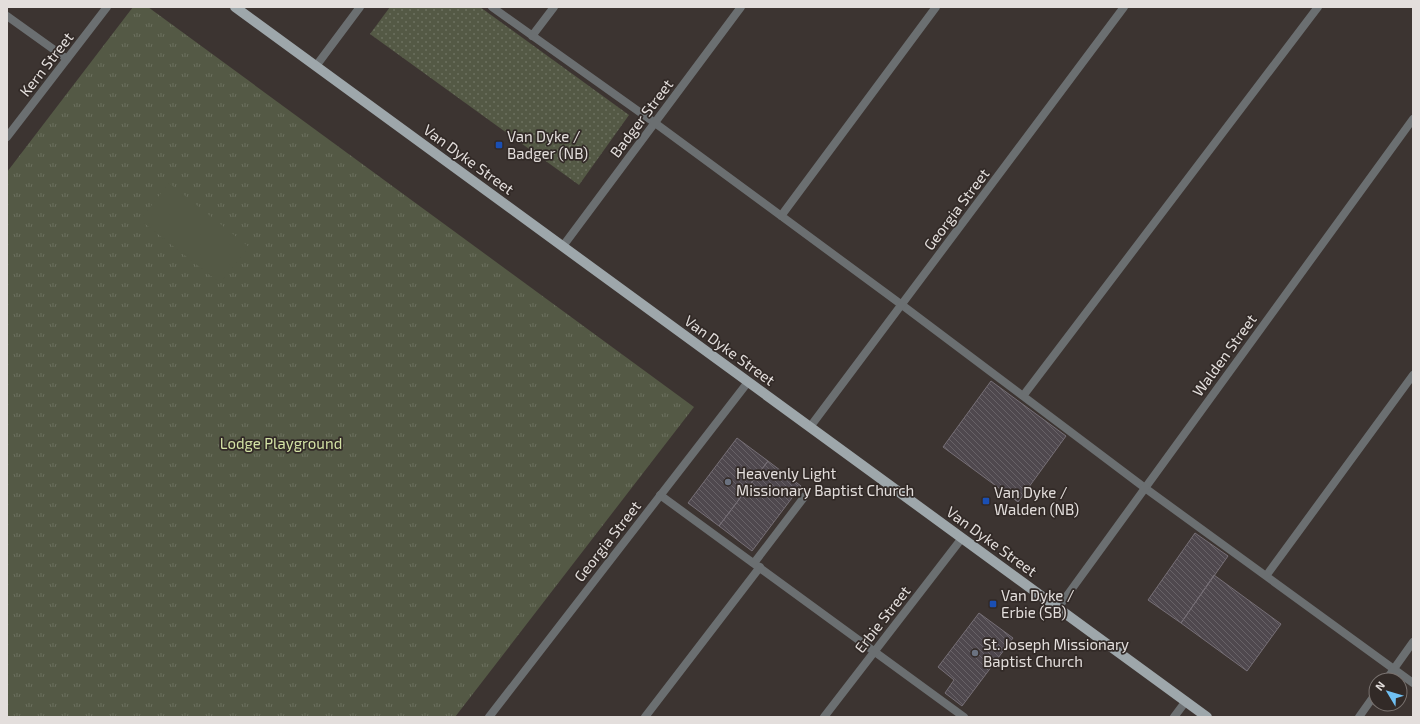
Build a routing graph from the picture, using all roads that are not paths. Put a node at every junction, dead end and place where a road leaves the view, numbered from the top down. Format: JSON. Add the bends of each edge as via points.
{"nodes":[{"id":1,"x":107,"y":7,"type":"edge"},
{"id":2,"x":235,"y":7,"type":"edge"},
{"id":3,"x":360,"y":7,"type":"edge"},
{"id":4,"x":492,"y":7,"type":"edge"},
{"id":5,"x":554,"y":7,"type":"edge"},
{"id":6,"x":742,"y":7,"type":"edge"},
{"id":7,"x":936,"y":7,"type":"edge"},
{"id":8,"x":1124,"y":7,"type":"edge"},
{"id":9,"x":1318,"y":7,"type":"edge"},
{"id":10,"x":7,"y":16,"type":"edge"},
{"id":11,"x":532,"y":36,"type":"junction"},
{"id":12,"x":67,"y":60,"type":"junction"},
{"id":13,"x":316,"y":66,"type":"junction"},
{"id":14,"x":1413,"y":119,"type":"edge"},
{"id":15,"x":655,"y":123,"type":"junction"},
{"id":16,"x":7,"y":137,"type":"edge"},
{"id":17,"x":781,"y":216,"type":"junction"},
{"id":18,"x":563,"y":246,"type":"junction"},
{"id":19,"x":902,"y":304,"type":"junction"},
{"id":20,"x":1413,"y":375,"type":"edge"},
{"id":21,"x":748,"y":382,"type":"junction"},
{"id":22,"x":1023,"y":396,"type":"junction"},
{"id":23,"x":810,"y":427,"type":"junction"},
{"id":24,"x":1145,"y":488,"type":"junction"},
{"id":25,"x":660,"y":495,"type":"junction"},
{"id":26,"x":805,"y":496,"type":"dead end"},
{"id":27,"x":962,"y":538,"type":"junction"},
{"id":28,"x":757,"y":565,"type":"junction"},
{"id":29,"x":1266,"y":576,"type":"junction"},
{"id":30,"x":1058,"y":608,"type":"junction"},
{"id":31,"x":1413,"y":642,"type":"edge"},
{"id":32,"x":875,"y":651,"type":"junction"},
{"id":33,"x":1394,"y":669,"type":"junction"},
{"id":34,"x":1392,"y":672,"type":"edge"},
{"id":35,"x":1413,"y":683,"type":"edge"},
{"id":36,"x":1186,"y":702,"type":"junction"},
{"id":37,"x":1368,"y":704,"type":"edge"},
{"id":38,"x":489,"y":717,"type":"edge"},
{"id":39,"x":645,"y":717,"type":"edge"},
{"id":40,"x":824,"y":717,"type":"edge"},
{"id":41,"x":964,"y":717,"type":"edge"},
{"id":42,"x":1174,"y":717,"type":"edge"},
{"id":43,"x":1208,"y":717,"type":"edge"},
{"id":44,"x":1359,"y":717,"type":"edge"}],
"edges":[{"from":1,"to":12,"type":"street","name":"Kern Street"},
{"from":2,"to":13,"type":"main road","name":"Van Dyke Street"},
{"from":3,"to":13,"type":"street"},
{"from":4,"to":11,"type":"street"},
{"from":5,"to":11,"type":"street"},
{"from":6,"to":15,"type":"street","name":"Badger Street"},
{"from":7,"to":17,"type":"street"},
{"from":8,"to":19,"type":"street","name":"Georgia Street"},
{"from":9,"to":22,"type":"street"},
{"from":10,"to":12,"type":"street"},
{"from":11,"to":15,"type":"street"},
{"from":12,"to":16,"type":"street","name":"Kern Street"},
{"from":13,"to":18,"type":"main road","name":"Van Dyke Street"},
{"from":14,"to":24,"type":"street","name":"Walden Street"},
{"from":15,"to":17,"type":"street"},
{"from":15,"to":18,"type":"street","name":"Badger Street"},
{"from":17,"to":19,"type":"street"},
{"from":18,"to":21,"type":"main road","name":"Van Dyke Street"},
{"from":19,"to":22,"type":"street"},
{"from":19,"to":23,"type":"street","name":"Georgia Street"},
{"from":20,"to":29,"type":"street"},
{"from":21,"to":23,"type":"main road","name":"Van Dyke Street"},
{"from":21,"to":25,"type":"street","name":"Georgia Street"},
{"from":22,"to":24,"type":"street"},
{"from":23,"to":27,"type":"main road","name":"Van Dyke Street"},
{"from":24,"to":29,"type":"street"},
{"from":24,"to":30,"type":"street","name":"Walden Street"},
{"from":25,"to":28,"type":"street"},
{"from":25,"to":38,"type":"street","name":"Georgia Street"},
{"from":26,"to":28,"type":"street"},
{"from":27,"to":30,"type":"main road","name":"Van Dyke Street"},
{"from":27,"to":32,"type":"street","name":"Erbie Street"},
{"from":28,"to":32,"type":"street"},
{"from":28,"to":39,"type":"street"},
{"from":29,"to":33,"type":"street"},
{"from":30,"to":36,"type":"main road","name":"Van Dyke Street"},
{"from":31,"to":33,"type":"street"},
{"from":32,"to":40,"type":"street","name":"Erbie Street"},
{"from":32,"to":41,"type":"street"},
{"from":33,"to":34,"type":"street"},
{"from":33,"to":35,"type":"street"},
{"from":36,"to":42,"type":"street"},
{"from":36,"to":43,"type":"main road","name":"Van Dyke Street"},
{"from":37,"to":44,"type":"street"}]}
